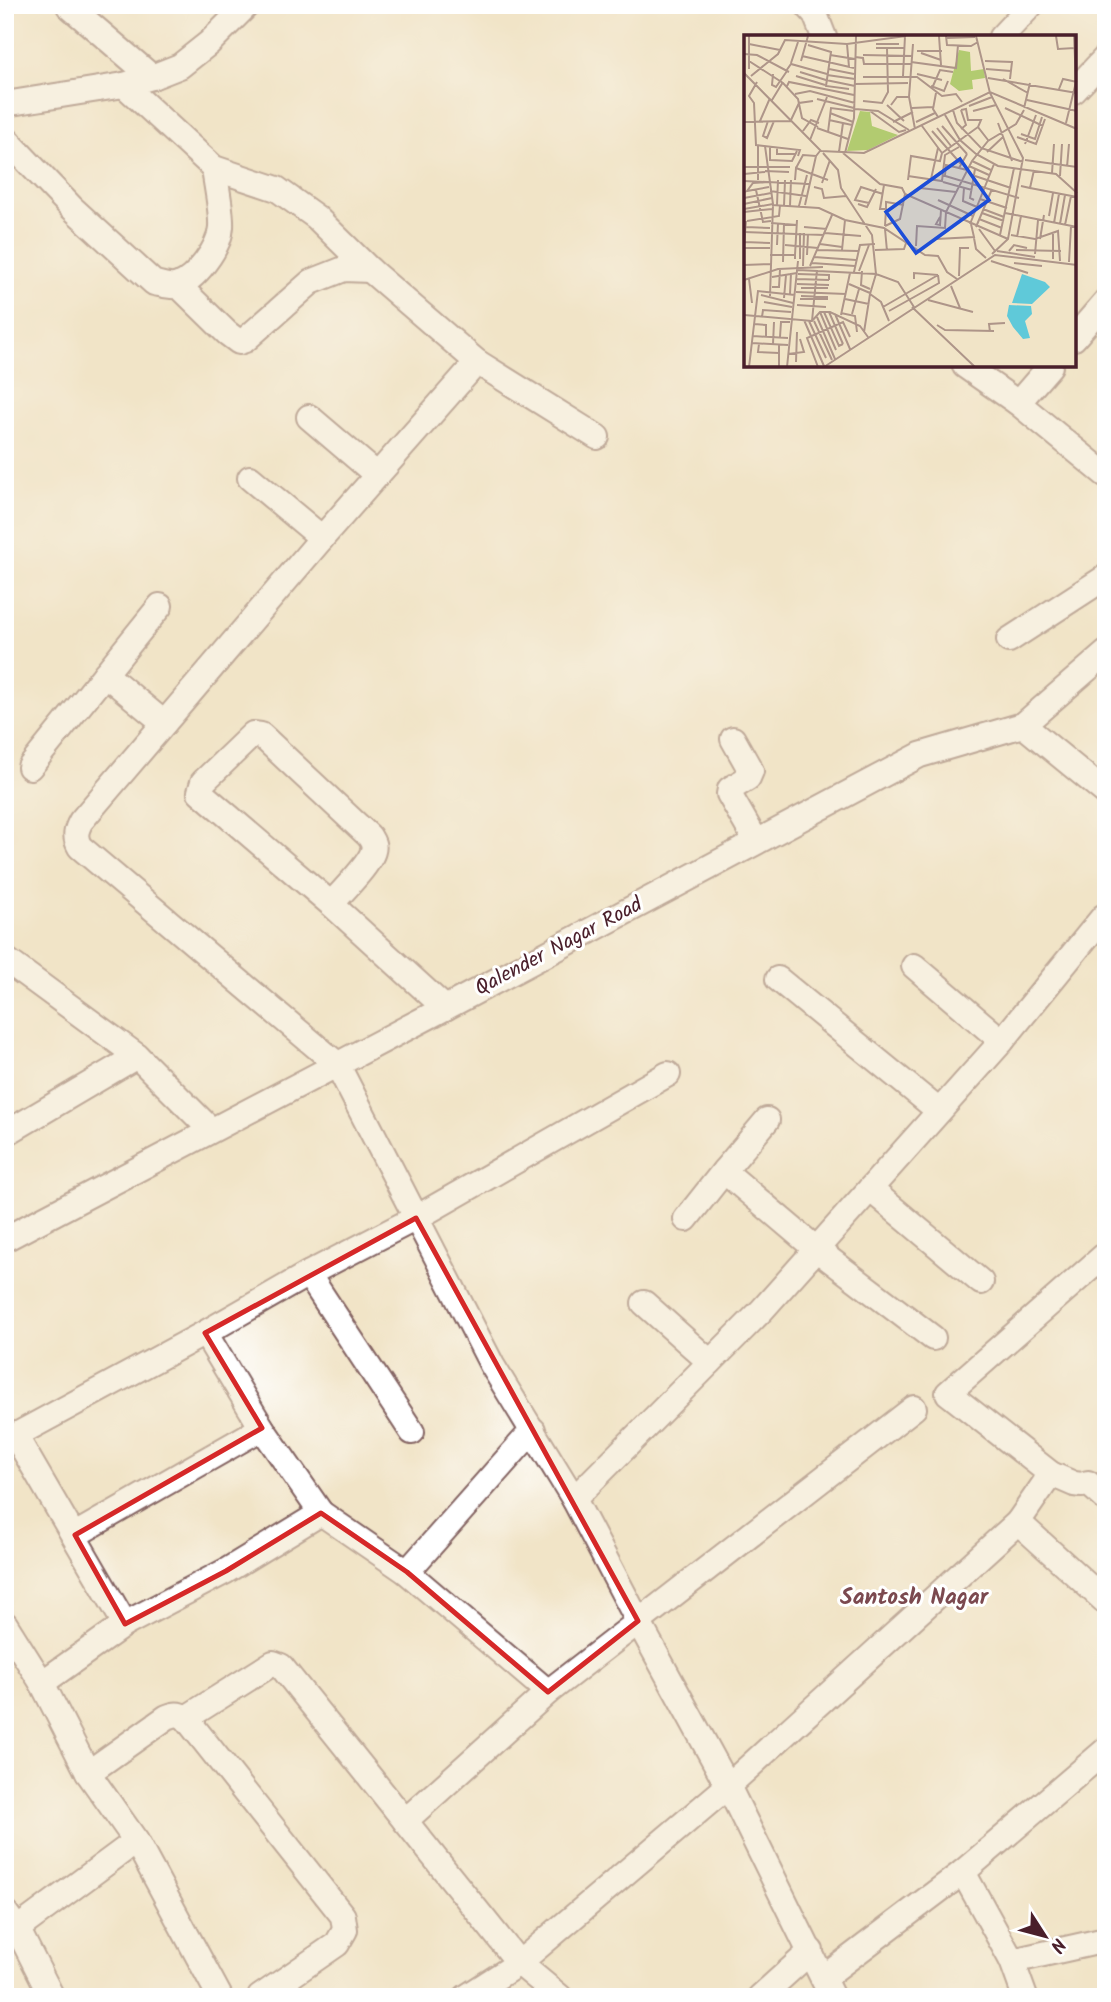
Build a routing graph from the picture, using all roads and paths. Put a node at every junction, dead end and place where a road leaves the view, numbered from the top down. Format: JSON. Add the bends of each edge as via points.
{"nodes":[{"id":1,"x":247,"y":5,"type":"edge"},
{"id":2,"x":807,"y":5,"type":"edge"},
{"id":3,"x":1031,"y":5,"type":"edge"},
{"id":4,"x":69,"y":6,"type":"edge"},
{"id":5,"x":823,"y":35,"type":"edge"},
{"id":6,"x":1003,"y":35,"type":"edge"},
{"id":7,"x":1106,"y":57,"type":"edge"},
{"id":8,"x":152,"y":77,"type":"junction"},
{"id":9,"x":124,"y":85,"type":"junction"},
{"id":10,"x":1076,"y":89,"type":"edge"},
{"id":11,"x":5,"y":104,"type":"edge"},
{"id":12,"x":5,"y":138,"type":"edge"},
{"id":13,"x":214,"y":167,"type":"junction"},
{"id":14,"x":370,"y":270,"type":"junction"},
{"id":15,"x":178,"y":285,"type":"junction"},
{"id":16,"x":1106,"y":301,"type":"edge"},
{"id":17,"x":1076,"y":336,"type":"edge"},
{"id":18,"x":477,"y":362,"type":"junction"},
{"id":19,"x":968,"y":368,"type":"edge"},
{"id":20,"x":1048,"y":368,"type":"edge"},
{"id":21,"x":1018,"y":403,"type":"junction"},
{"id":22,"x":309,"y":417,"type":"dead end"},
{"id":23,"x":597,"y":437,"type":"dead end"},
{"id":24,"x":377,"y":475,"type":"junction"},
{"id":25,"x":1106,"y":475,"type":"edge"},
{"id":26,"x":250,"y":478,"type":"dead end"},
{"id":27,"x":322,"y":538,"type":"junction"},
{"id":28,"x":1106,"y":578,"type":"edge"},
{"id":29,"x":160,"y":606,"type":"dead end"},
{"id":30,"x":1009,"y":640,"type":"dead end"},
{"id":31,"x":1106,"y":653,"type":"edge"},
{"id":32,"x":106,"y":674,"type":"junction"},
{"id":33,"x":164,"y":723,"type":"junction"},
{"id":34,"x":1023,"y":725,"type":"junction"},
{"id":35,"x":733,"y":739,"type":"dead end"},
{"id":36,"x":30,"y":767,"type":"dead end"},
{"id":37,"x":1106,"y":793,"type":"edge"},
{"id":38,"x":756,"y":841,"type":"junction"},
{"id":39,"x":331,"y":904,"type":"junction"},
{"id":40,"x":1103,"y":917,"type":"dead end"},
{"id":41,"x":914,"y":966,"type":"dead end"},
{"id":42,"x":10,"y":972,"type":"edge"},
{"id":43,"x":778,"y":979,"type":"dead end"},
{"id":44,"x":445,"y":1008,"type":"junction"},
{"id":45,"x":1002,"y":1041,"type":"junction"},
{"id":46,"x":137,"y":1056,"type":"junction"},
{"id":47,"x":337,"y":1064,"type":"junction"},
{"id":48,"x":668,"y":1074,"type":"dead end"},
{"id":49,"x":939,"y":1111,"type":"junction"},
{"id":50,"x":767,"y":1120,"type":"dead end"},
{"id":51,"x":211,"y":1130,"type":"junction"},
{"id":52,"x":5,"y":1134,"type":"edge"},
{"id":53,"x":724,"y":1171,"type":"junction"},
{"id":54,"x":870,"y":1189,"type":"junction"},
{"id":55,"x":416,"y":1217,"type":"junction"},
{"id":56,"x":686,"y":1219,"type":"dead end"},
{"id":57,"x":5,"y":1238,"type":"edge"},
{"id":58,"x":816,"y":1249,"type":"junction"},
{"id":59,"x":1106,"y":1254,"type":"edge"},
{"id":60,"x":308,"y":1274,"type":"junction"},
{"id":61,"x":981,"y":1282,"type":"dead end"},
{"id":62,"x":644,"y":1303,"type":"dead end"},
{"id":63,"x":205,"y":1333,"type":"junction"},
{"id":64,"x":933,"y":1338,"type":"dead end"},
{"id":65,"x":710,"y":1362,"type":"junction"},
{"id":66,"x":914,"y":1408,"type":"dead end"},
{"id":67,"x":262,"y":1428,"type":"junction"},
{"id":68,"x":533,"y":1430,"type":"junction"},
{"id":69,"x":412,"y":1432,"type":"dead end"},
{"id":70,"x":10,"y":1438,"type":"edge"},
{"id":71,"x":1051,"y":1474,"type":"junction"},
{"id":72,"x":574,"y":1499,"type":"junction"},
{"id":73,"x":1106,"y":1499,"type":"edge"},
{"id":74,"x":321,"y":1513,"type":"junction"},
{"id":75,"x":1018,"y":1522,"type":"junction"},
{"id":76,"x":75,"y":1535,"type":"junction"},
{"id":77,"x":407,"y":1572,"type":"junction"},
{"id":78,"x":1106,"y":1602,"type":"edge"},
{"id":79,"x":638,"y":1621,"type":"junction"},
{"id":80,"x":5,"y":1624,"type":"edge"},
{"id":81,"x":125,"y":1624,"type":"junction"},
{"id":82,"x":42,"y":1683,"type":"junction"},
{"id":83,"x":548,"y":1692,"type":"junction"},
{"id":84,"x":186,"y":1718,"type":"junction"},
{"id":85,"x":1106,"y":1750,"type":"edge"},
{"id":86,"x":88,"y":1773,"type":"junction"},
{"id":87,"x":727,"y":1786,"type":"junction"},
{"id":88,"x":405,"y":1821,"type":"junction"},
{"id":89,"x":136,"y":1841,"type":"junction"},
{"id":90,"x":963,"y":1872,"type":"junction"},
{"id":91,"x":9,"y":1927,"type":"edge"},
{"id":92,"x":1106,"y":1940,"type":"edge"},
{"id":93,"x":811,"y":1951,"type":"junction"},
{"id":94,"x":1013,"y":1961,"type":"junction"},
{"id":95,"x":519,"y":1963,"type":"junction"},
{"id":96,"x":827,"y":1988,"type":"edge"},
{"id":97,"x":52,"y":1997,"type":"edge"},
{"id":98,"x":220,"y":1997,"type":"edge"},
{"id":99,"x":260,"y":1997,"type":"edge"},
{"id":100,"x":466,"y":1997,"type":"edge"},
{"id":101,"x":560,"y":1997,"type":"edge"},
{"id":102,"x":760,"y":1997,"type":"edge"},
{"id":103,"x":1025,"y":1997,"type":"edge"}],
"edges":[{"from":1,"to":8,"type":"street","via":[[180,66]]},
{"from":2,"to":5,"type":"street"},
{"from":3,"to":6,"type":"street"},
{"from":4,"to":8,"type":"street"},
{"from":7,"to":10,"type":"street"},
{"from":8,"to":9,"type":"street"},
{"from":9,"to":11,"type":"street"},
{"from":9,"to":13,"type":"street"},
{"from":12,"to":15,"type":"street","via":[[71,207],[155,283]]},
{"from":13,"to":14,"type":"street","via":[[276,189],[297,202]]},
{"from":13,"to":15,"type":"street","via":[[221,228],[216,246],[203,266]]},
{"from":14,"to":15,"type":"street","via":[[344,268],[311,282],[239,342]]},
{"from":14,"to":18,"type":"street"},
{"from":16,"to":17,"type":"street"},
{"from":18,"to":23,"type":"street"},
{"from":18,"to":24,"type":"street"},
{"from":19,"to":21,"type":"street"},
{"from":20,"to":21,"type":"street"},
{"from":21,"to":25,"type":"street"},
{"from":22,"to":24,"type":"street"},
{"from":24,"to":27,"type":"street"},
{"from":26,"to":27,"type":"street"},
{"from":27,"to":33,"type":"street"},
{"from":28,"to":30,"type":"street"},
{"from":29,"to":32,"type":"street"},
{"from":31,"to":34,"type":"street","name":"Qalender Nagar Road"},
{"from":32,"to":33,"type":"street"},
{"from":32,"to":36,"type":"street"},
{"from":33,"to":47,"type":"street","via":[[81,821],[77,842]]},
{"from":34,"to":37,"type":"street"},
{"from":34,"to":38,"type":"street","name":"Qalender Nagar Road","via":[[920,755]]},
{"from":35,"to":38,"type":"street","via":[[751,771],[729,794]]},
{"from":38,"to":44,"type":"street","name":"Qalender Nagar Road"},
{"from":39,"to":39,"type":"street","via":[[367,862],[373,843],[261,735],[253,734],[203,782],[200,792]]},
{"from":39,"to":44,"type":"street"},
{"from":40,"to":45,"type":"street"},
{"from":41,"to":45,"type":"street"},
{"from":42,"to":46,"type":"street"},
{"from":43,"to":49,"type":"street"},
{"from":44,"to":47,"type":"street","name":"Qalender Nagar Road"},
{"from":45,"to":49,"type":"street"},
{"from":46,"to":51,"type":"street"},
{"from":46,"to":52,"type":"street"},
{"from":47,"to":51,"type":"street","name":"Qalender Nagar Road"},
{"from":47,"to":55,"type":"street"},
{"from":48,"to":55,"type":"street"},
{"from":49,"to":54,"type":"street"},
{"from":50,"to":53,"type":"street"},
{"from":51,"to":57,"type":"street","name":"Qalender Nagar Road"},
{"from":53,"to":56,"type":"street"},
{"from":53,"to":58,"type":"street"},
{"from":54,"to":58,"type":"street"},
{"from":54,"to":61,"type":"street"},
{"from":55,"to":60,"type":"street"},
{"from":55,"to":68,"type":"street","via":[[492,1365]]},
{"from":58,"to":64,"type":"street"},
{"from":58,"to":65,"type":"street"},
{"from":59,"to":71,"type":"street","via":[[948,1393]]},
{"from":60,"to":63,"type":"street"},
{"from":60,"to":69,"type":"street"},
{"from":62,"to":65,"type":"street"},
{"from":63,"to":67,"type":"street"},
{"from":63,"to":70,"type":"street"},
{"from":65,"to":72,"type":"street"},
{"from":66,"to":79,"type":"street"},
{"from":67,"to":74,"type":"street"},
{"from":67,"to":76,"type":"street"},
{"from":68,"to":72,"type":"street"},
{"from":68,"to":77,"type":"street"},
{"from":70,"to":76,"type":"street"},
{"from":71,"to":73,"type":"street","via":[[1074,1484],[1088,1483]]},
{"from":71,"to":75,"type":"street"},
{"from":72,"to":79,"type":"street"},
{"from":74,"to":77,"type":"street"},
{"from":74,"to":81,"type":"street","via":[[226,1572]]},
{"from":75,"to":78,"type":"street"},
{"from":75,"to":87,"type":"street"},
{"from":76,"to":81,"type":"street"},
{"from":77,"to":83,"type":"street"},
{"from":79,"to":83,"type":"street"},
{"from":79,"to":87,"type":"street"},
{"from":80,"to":82,"type":"street"},
{"from":81,"to":82,"type":"street"},
{"from":82,"to":86,"type":"street"},
{"from":83,"to":88,"type":"street"},
{"from":84,"to":86,"type":"street","via":[[180,1714],[167,1717]]},
{"from":84,"to":88,"type":"street","via":[[273,1663],[281,1666]]},
{"from":84,"to":99,"type":"street","via":[[345,1923],[337,1944]]},
{"from":85,"to":90,"type":"street"},
{"from":86,"to":89,"type":"street"},
{"from":87,"to":93,"type":"street"},
{"from":87,"to":95,"type":"street"},
{"from":88,"to":95,"type":"street"},
{"from":89,"to":91,"type":"street"},
{"from":89,"to":98,"type":"street"},
{"from":90,"to":94,"type":"street"},
{"from":90,"to":96,"type":"street"},
{"from":91,"to":97,"type":"street"},
{"from":92,"to":94,"type":"street"},
{"from":93,"to":96,"type":"street"},
{"from":93,"to":102,"type":"street"},
{"from":94,"to":103,"type":"street"},
{"from":95,"to":100,"type":"street"},
{"from":95,"to":101,"type":"street"}]}
